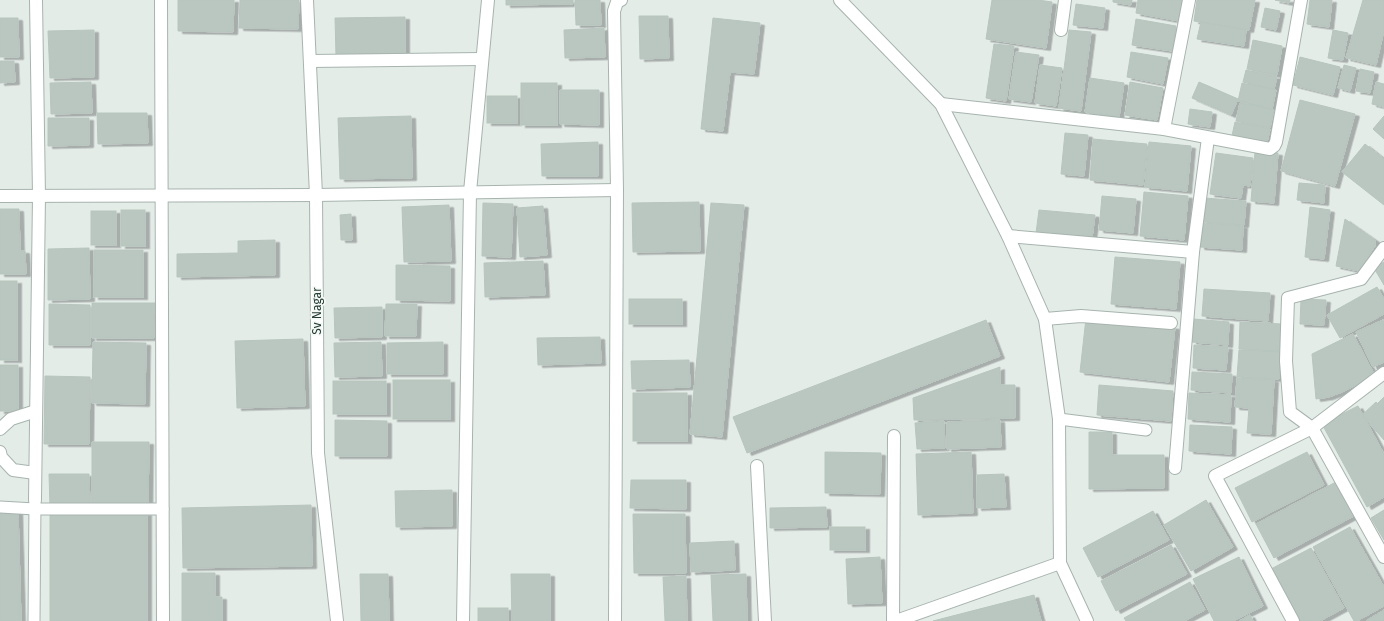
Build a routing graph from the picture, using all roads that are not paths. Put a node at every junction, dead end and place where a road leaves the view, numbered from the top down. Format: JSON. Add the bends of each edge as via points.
{"nodes":[{"id":1,"x":36,"y":0,"type":"edge"},
{"id":2,"x":161,"y":0,"type":"edge"},
{"id":3,"x":307,"y":0,"type":"edge"},
{"id":4,"x":488,"y":0,"type":"edge"},
{"id":5,"x":621,"y":0,"type":"edge"},
{"id":6,"x":840,"y":0,"type":"edge"},
{"id":7,"x":1065,"y":0,"type":"edge"},
{"id":8,"x":1189,"y":0,"type":"edge"},
{"id":9,"x":1301,"y":0,"type":"edge"},
{"id":10,"x":1061,"y":30,"type":"dead end"},
{"id":11,"x":482,"y":59,"type":"junction"},
{"id":12,"x":310,"y":61,"type":"junction"},
{"id":13,"x":941,"y":104,"type":"junction"},
{"id":14,"x":1164,"y":129,"type":"junction"},
{"id":15,"x":1208,"y":138,"type":"junction"},
{"id":16,"x":617,"y":190,"type":"junction"},
{"id":17,"x":470,"y":192,"type":"junction"},
{"id":18,"x":162,"y":195,"type":"junction"},
{"id":19,"x":316,"y":195,"type":"junction"},
{"id":20,"x":0,"y":196,"type":"edge"},
{"id":21,"x":39,"y":196,"type":"junction"},
{"id":22,"x":1008,"y":236,"type":"junction"},
{"id":23,"x":1384,"y":248,"type":"edge"},
{"id":24,"x":1193,"y":252,"type":"junction"},
{"id":25,"x":1045,"y":319,"type":"junction"},
{"id":26,"x":1171,"y":323,"type":"dead end"},
{"id":27,"x":1384,"y":373,"type":"edge"},
{"id":28,"x":36,"y":411,"type":"junction"},
{"id":29,"x":1059,"y":419,"type":"junction"},
{"id":30,"x":1312,"y":428,"type":"junction"},
{"id":31,"x":0,"y":429,"type":"edge"},
{"id":32,"x":1146,"y":430,"type":"dead end"},
{"id":33,"x":894,"y":436,"type":"dead end"},
{"id":34,"x":0,"y":452,"type":"edge"},
{"id":35,"x":756,"y":466,"type":"dead end"},
{"id":36,"x":1175,"y":468,"type":"dead end"},
{"id":37,"x":35,"y":473,"type":"junction"},
{"id":38,"x":35,"y":504,"type":"junction"},
{"id":39,"x":0,"y":507,"type":"edge"},
{"id":40,"x":163,"y":509,"type":"junction"},
{"id":41,"x":1384,"y":557,"type":"edge"},
{"id":42,"x":1060,"y":563,"type":"junction"},
{"id":43,"x":34,"y":621,"type":"edge"},
{"id":44,"x":163,"y":621,"type":"edge"},
{"id":45,"x":337,"y":621,"type":"edge"},
{"id":46,"x":462,"y":621,"type":"edge"},
{"id":47,"x":615,"y":621,"type":"edge"},
{"id":48,"x":765,"y":621,"type":"edge"},
{"id":49,"x":892,"y":621,"type":"edge"},
{"id":50,"x":896,"y":621,"type":"edge"},
{"id":51,"x":1087,"y":621,"type":"edge"},
{"id":52,"x":1293,"y":621,"type":"edge"}],
"edges":[{"from":1,"to":21,"type":"street"},
{"from":2,"to":18,"type":"street"},
{"from":3,"to":12,"type":"street","name":"Sv Nagar"},
{"from":4,"to":11,"type":"street"},
{"from":5,"to":16,"type":"street","via":[[617,2],[614,11]]},
{"from":6,"to":13,"type":"street"},
{"from":7,"to":10,"type":"street"},
{"from":8,"to":14,"type":"street"},
{"from":9,"to":15,"type":"street","via":[[1274,146],[1265,149]]},
{"from":11,"to":12,"type":"street"},
{"from":11,"to":17,"type":"street"},
{"from":12,"to":19,"type":"street","name":"Sv Nagar"},
{"from":13,"to":14,"type":"street"},
{"from":13,"to":22,"type":"street"},
{"from":14,"to":15,"type":"street"},
{"from":15,"to":24,"type":"street"},
{"from":16,"to":17,"type":"street"},
{"from":16,"to":47,"type":"street"},
{"from":17,"to":19,"type":"street"},
{"from":17,"to":46,"type":"street"},
{"from":18,"to":19,"type":"street"},
{"from":18,"to":21,"type":"street"},
{"from":18,"to":40,"type":"street"},
{"from":19,"to":45,"type":"street","name":"Sv Nagar","via":[[318,453]]},
{"from":20,"to":21,"type":"street"},
{"from":21,"to":28,"type":"street"},
{"from":22,"to":24,"type":"street"},
{"from":22,"to":25,"type":"street"},
{"from":23,"to":30,"type":"street","via":[[1361,278],[1288,298],[1286,362],[1290,412]]},
{"from":24,"to":36,"type":"street"},
{"from":25,"to":26,"type":"street","via":[[1081,316]]},
{"from":25,"to":29,"type":"street"},
{"from":27,"to":30,"type":"street"},
{"from":28,"to":31,"type":"street","via":[[11,419]]},
{"from":28,"to":37,"type":"street"},
{"from":29,"to":32,"type":"lane"},
{"from":29,"to":42,"type":"street"},
{"from":30,"to":41,"type":"street"},
{"from":30,"to":52,"type":"street","via":[[1215,476]]},
{"from":33,"to":49,"type":"street"},
{"from":34,"to":37,"type":"street","via":[[1,457],[13,470]]},
{"from":35,"to":48,"type":"street"},
{"from":37,"to":38,"type":"street"},
{"from":38,"to":39,"type":"lane"},
{"from":38,"to":40,"type":"lane"},
{"from":38,"to":43,"type":"lane"},
{"from":40,"to":44,"type":"street"},
{"from":42,"to":50,"type":"street"},
{"from":42,"to":51,"type":"street"}]}
